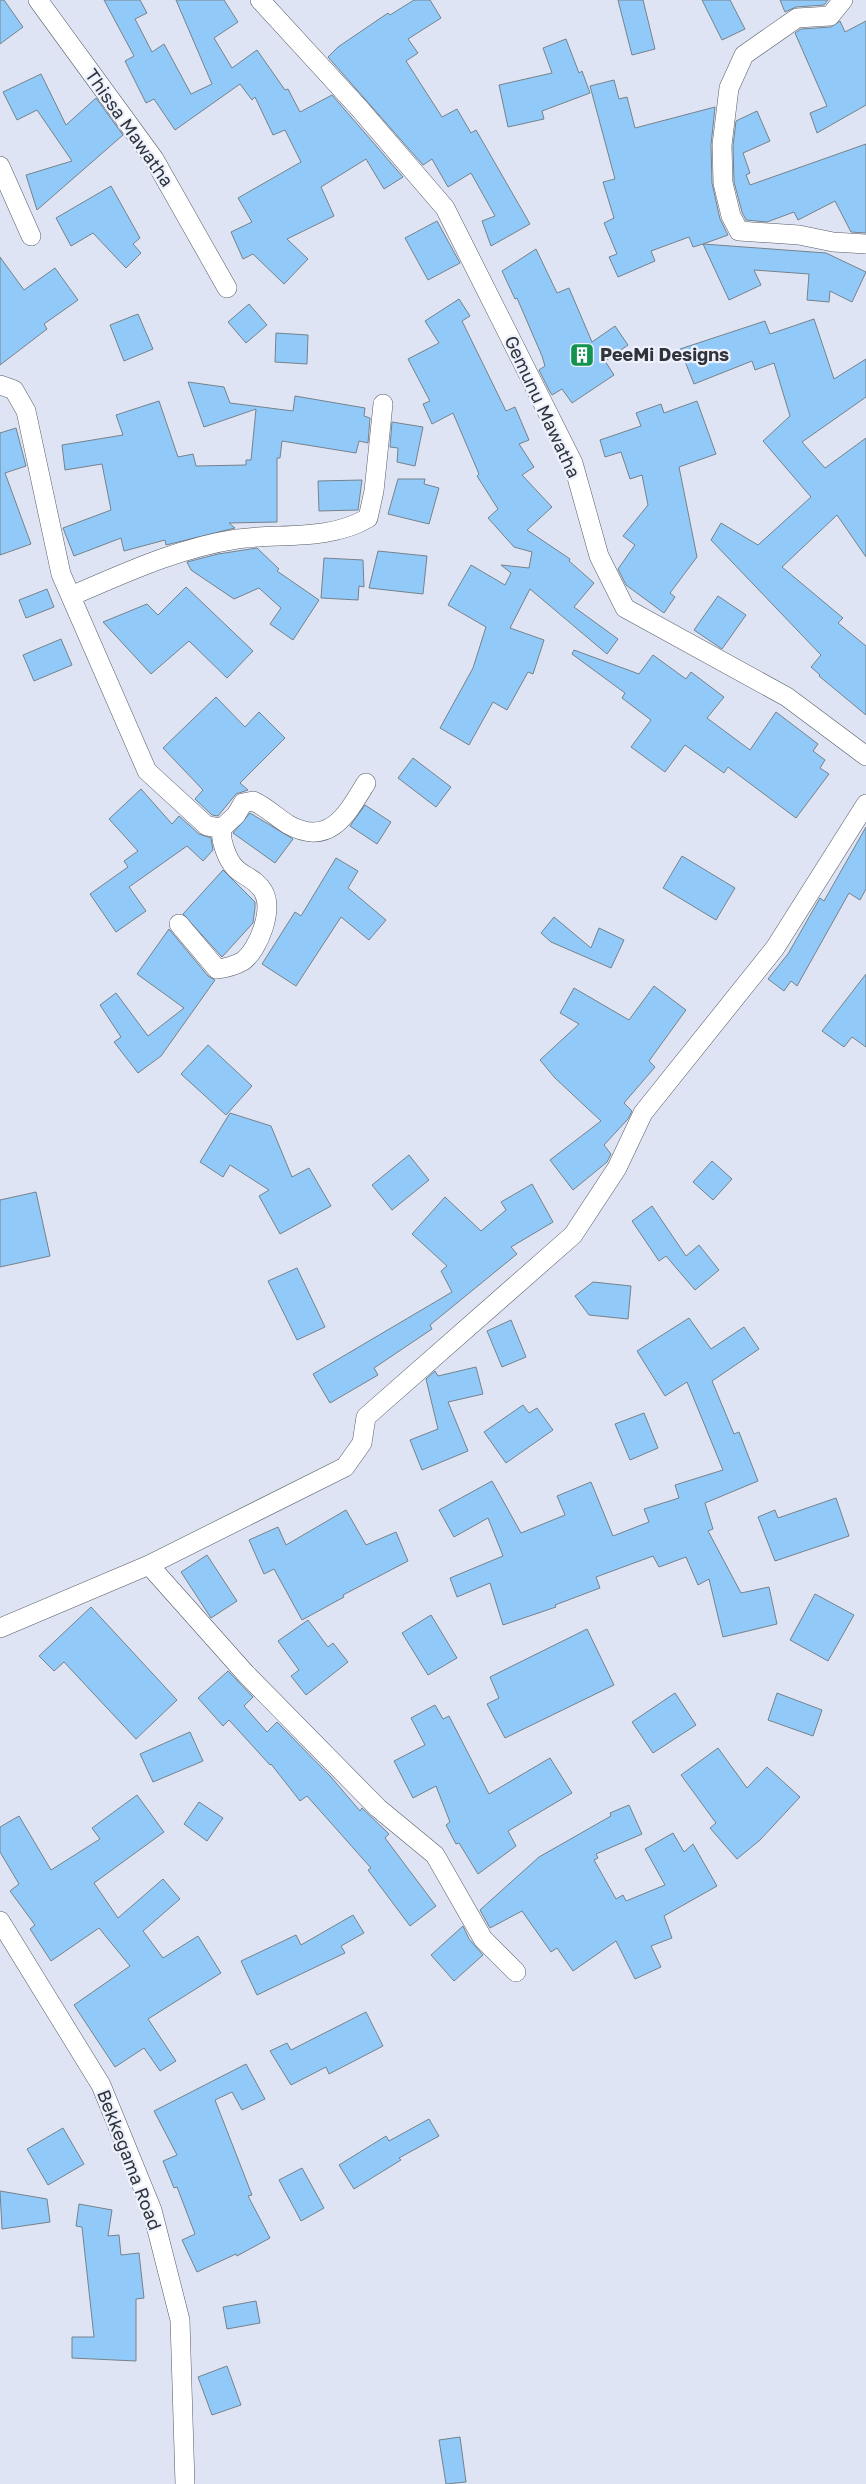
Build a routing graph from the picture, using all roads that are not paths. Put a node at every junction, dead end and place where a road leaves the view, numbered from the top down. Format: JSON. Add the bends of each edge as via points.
{"nodes":[{"id":1,"x":38,"y":0,"type":"edge"},
{"id":2,"x":260,"y":0,"type":"edge"},
{"id":3,"x":843,"y":0,"type":"edge"},
{"id":4,"x":0,"y":166,"type":"edge"},
{"id":5,"x":31,"y":236,"type":"dead end"},
{"id":6,"x":866,"y":244,"type":"edge"},
{"id":7,"x":227,"y":288,"type":"dead end"},
{"id":8,"x":0,"y":385,"type":"edge"},
{"id":9,"x":384,"y":404,"type":"dead end"},
{"id":10,"x":71,"y":596,"type":"junction"},
{"id":11,"x":866,"y":756,"type":"edge"},
{"id":12,"x":366,"y":784,"type":"dead end"},
{"id":13,"x":866,"y":804,"type":"edge"},
{"id":14,"x":222,"y":828,"type":"junction"},
{"id":15,"x":179,"y":924,"type":"dead end"},
{"id":16,"x":149,"y":1565,"type":"junction"},
{"id":17,"x":0,"y":1628,"type":"edge"},
{"id":18,"x":0,"y":1921,"type":"edge"},
{"id":19,"x":516,"y":1972,"type":"dead end"},
{"id":20,"x":185,"y":2484,"type":"edge"}],
"edges":[{"from":1,"to":7,"type":"street","name":"Thissa Mawatha","via":[[154,159]]},
{"from":2,"to":11,"type":"street","name":"Gemunu Mawatha","via":[[446,208],[573,463],[600,556],[625,608],[787,698]]},
{"from":3,"to":6,"type":"street","via":[[830,16],[797,18],[744,55],[729,88],[722,145],[723,183],[738,231]]},
{"from":4,"to":5,"type":"street"},
{"from":8,"to":10,"type":"street","via":[[14,390],[26,411],[61,574]]},
{"from":9,"to":10,"type":"street","via":[[368,518],[337,530],[237,539],[190,549],[165,556]]},
{"from":10,"to":14,"type":"street","via":[[147,771],[207,826]]},
{"from":12,"to":14,"type":"street","via":[[336,825],[321,833],[304,832],[253,801],[243,803]]},
{"from":13,"to":16,"type":"street","via":[[775,948],[643,1113],[617,1168],[573,1235],[366,1417],[362,1443],[346,1467]]},
{"from":14,"to":15,"type":"street","via":[[220,838],[228,862],[262,891],[268,904],[266,922],[245,960],[232,967],[217,969]]},
{"from":16,"to":17,"type":"street"},
{"from":16,"to":19,"type":"street","via":[[266,1695],[378,1808],[435,1855],[483,1939]]},
{"from":18,"to":20,"type":"street","name":"Bekkegama Road","via":[[101,2084],[152,2210],[180,2320]]}]}
